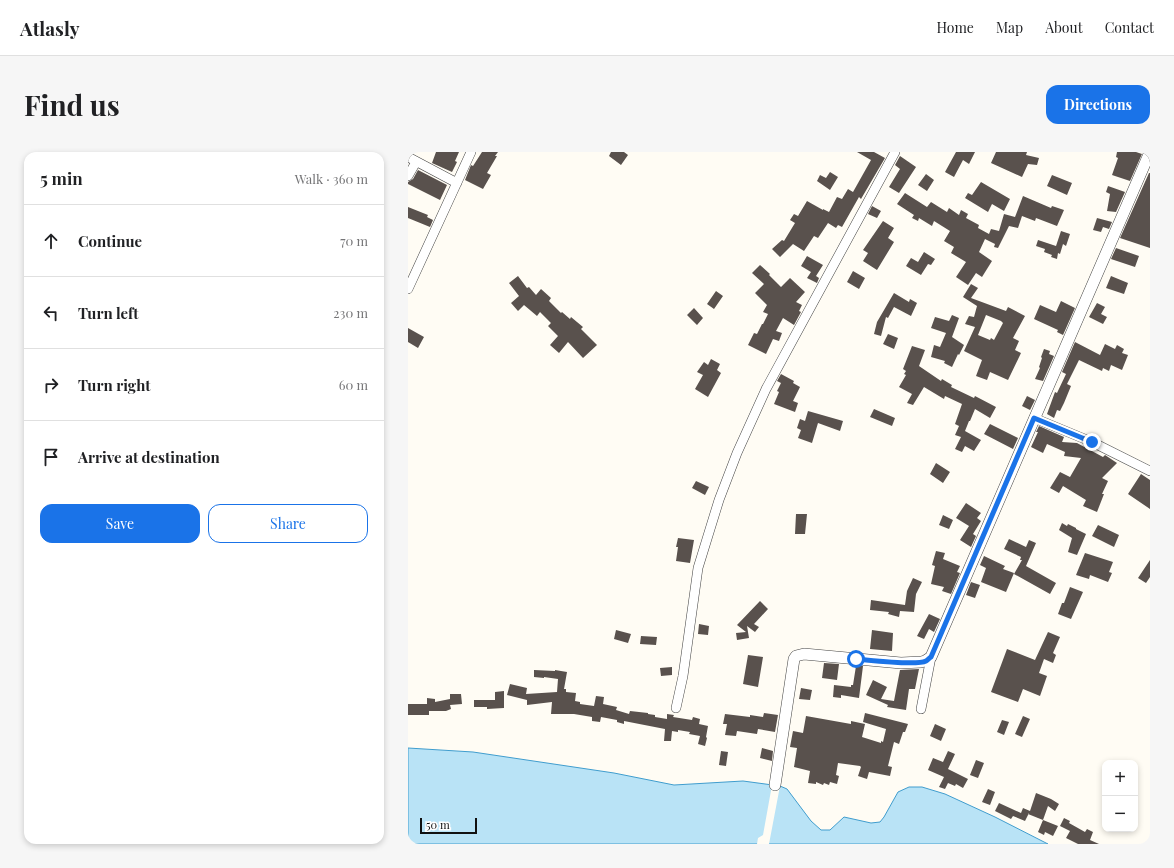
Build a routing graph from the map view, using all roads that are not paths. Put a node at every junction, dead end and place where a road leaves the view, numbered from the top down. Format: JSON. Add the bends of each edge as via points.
{"nodes":[{"id":1,"x":471,"y":152,"type":"edge"},
{"id":2,"x":895,"y":152,"type":"edge"},
{"id":3,"x":1150,"y":152,"type":"edge"},
{"id":4,"x":412,"y":159,"type":"edge"},
{"id":5,"x":408,"y":176,"type":"edge"},
{"id":6,"x":457,"y":183,"type":"junction"},
{"id":7,"x":408,"y":289,"type":"edge"},
{"id":8,"x":1034,"y":418,"type":"junction"},
{"id":9,"x":1150,"y":471,"type":"edge"},
{"id":10,"x":931,"y":657,"type":"junction"},
{"id":11,"x":676,"y":708,"type":"dead end"},
{"id":12,"x":921,"y":709,"type":"dead end"},
{"id":13,"x":775,"y":785,"type":"dead end"}],
"edges":[{"from":1,"to":6,"type":"street"},
{"from":2,"to":11,"type":"street","via":[[745,431],[714,514],[698,568]]},
{"from":3,"to":8,"type":"street"},
{"from":4,"to":5,"type":"street"},
{"from":4,"to":6,"type":"street"},
{"from":6,"to":7,"type":"street"},
{"from":8,"to":9,"type":"street","via":[[1092,442]]},
{"from":8,"to":10,"type":"street"},
{"from":10,"to":12,"type":"street"},
{"from":10,"to":13,"type":"street","via":[[921,662],[901,663],[804,654],[796,656]]}]}
